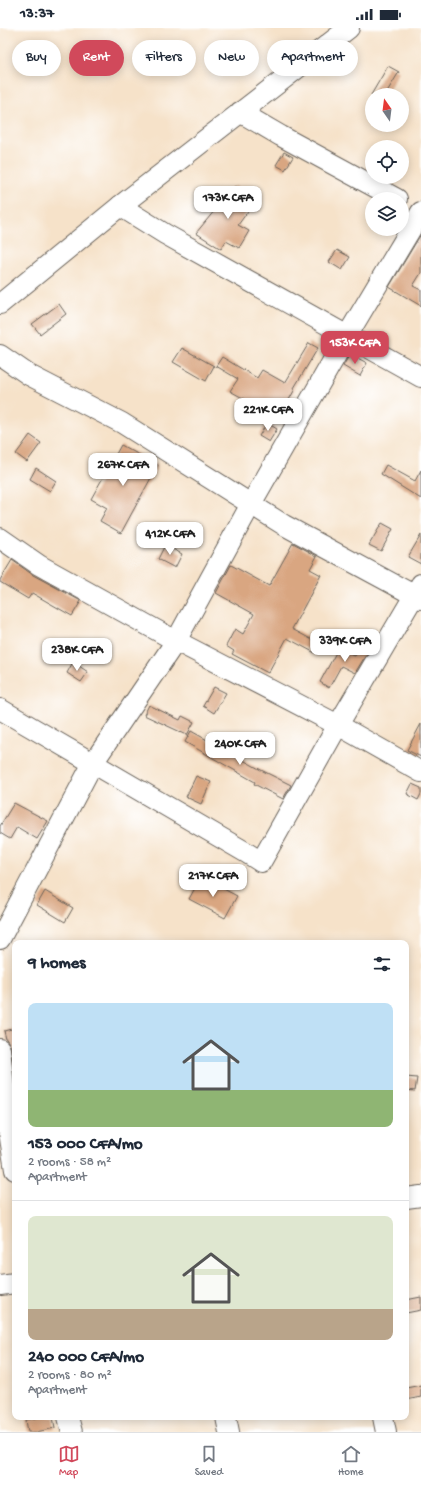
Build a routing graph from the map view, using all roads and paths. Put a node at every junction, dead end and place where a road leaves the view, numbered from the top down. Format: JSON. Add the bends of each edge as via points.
{"nodes":[{"id":1,"x":348,"y":28,"type":"edge"},
{"id":2,"x":240,"y":112,"type":"junction"},
{"id":3,"x":384,"y":192,"type":"edge"},
{"id":4,"x":120,"y":206,"type":"junction"},
{"id":5,"x":409,"y":206,"type":"edge"},
{"id":6,"x":421,"y":212,"type":"edge"},
{"id":7,"x":0,"y":304,"type":"edge"},
{"id":8,"x":347,"y":336,"type":"junction"},
{"id":9,"x":0,"y":355,"type":"edge"},
{"id":10,"x":421,"y":377,"type":"edge"},
{"id":11,"x":251,"y":504,"type":"junction"},
{"id":12,"x":0,"y":538,"type":"edge"},
{"id":13,"x":419,"y":593,"type":"edge"},
{"id":14,"x":176,"y":641,"type":"junction"},
{"id":15,"x":0,"y":709,"type":"edge"},
{"id":16,"x":338,"y":725,"type":"junction"},
{"id":17,"x":93,"y":763,"type":"junction"},
{"id":18,"x":421,"y":772,"type":"edge"},
{"id":19,"x":0,"y":939,"type":"edge"},
{"id":20,"x":0,"y":1049,"type":"edge"},
{"id":21,"x":4,"y":1132,"type":"edge"},
{"id":22,"x":12,"y":1160,"type":"edge"},
{"id":23,"x":421,"y":1196,"type":"edge"},
{"id":24,"x":409,"y":1198,"type":"edge"},
{"id":25,"x":12,"y":1283,"type":"edge"},
{"id":26,"x":0,"y":1285,"type":"edge"},
{"id":27,"x":69,"y":1420,"type":"edge"},
{"id":28,"x":227,"y":1420,"type":"edge"},
{"id":29,"x":384,"y":1420,"type":"edge"},
{"id":30,"x":72,"y":1432,"type":"edge"},
{"id":31,"x":229,"y":1432,"type":"edge"},
{"id":32,"x":386,"y":1432,"type":"edge"}],
"edges":[{"from":1,"to":2,"type":"street"},
{"from":2,"to":3,"type":"street"},
{"from":2,"to":4,"type":"street"},
{"from":4,"to":7,"type":"street"},
{"from":4,"to":8,"type":"street"},
{"from":5,"to":6,"type":"street"},
{"from":6,"to":8,"type":"street"},
{"from":8,"to":10,"type":"street"},
{"from":8,"to":11,"type":"street"},
{"from":9,"to":11,"type":"street","via":[[29,375],[122,423]]},
{"from":11,"to":13,"type":"street","via":[[284,525]]},
{"from":11,"to":14,"type":"street"},
{"from":12,"to":14,"type":"street","via":[[39,565]]},
{"from":13,"to":16,"type":"street"},
{"from":14,"to":16,"type":"street"},
{"from":14,"to":17,"type":"street"},
{"from":15,"to":17,"type":"street"},
{"from":16,"to":17,"type":"street","via":[[261,862]]},
{"from":16,"to":18,"type":"street"},
{"from":17,"to":19,"type":"street"},
{"from":20,"to":21,"type":"street"},
{"from":21,"to":22,"type":"street"},
{"from":23,"to":24,"type":"street"},
{"from":25,"to":26,"type":"street"},
{"from":27,"to":30,"type":"street"},
{"from":28,"to":31,"type":"street"},
{"from":29,"to":32,"type":"street"}]}
